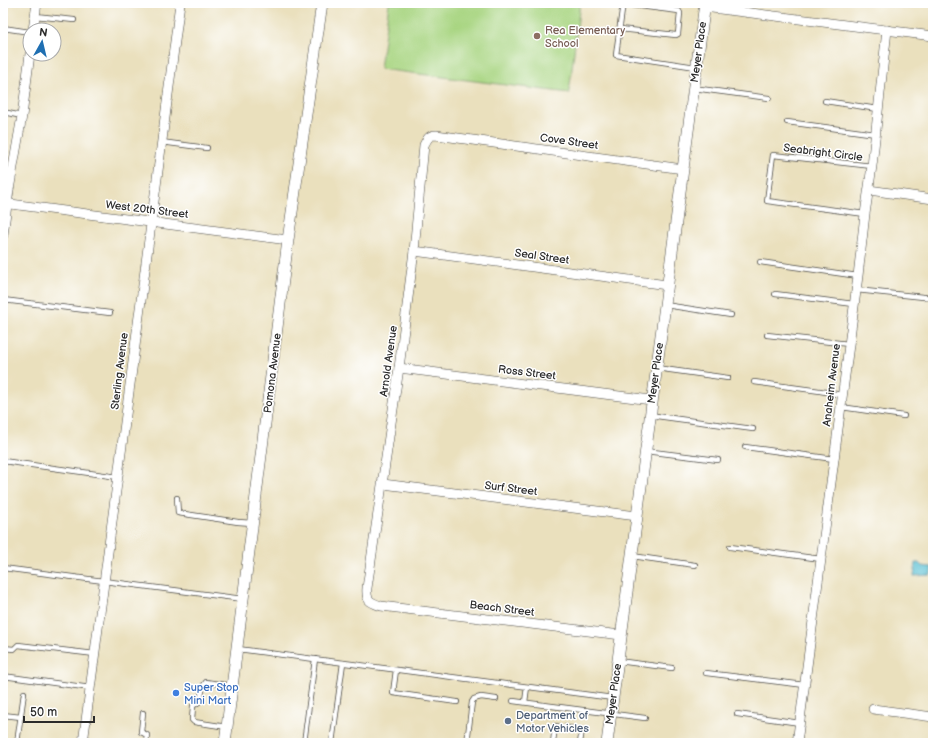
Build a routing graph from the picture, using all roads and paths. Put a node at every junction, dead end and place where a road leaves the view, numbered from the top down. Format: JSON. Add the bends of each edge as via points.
{"nodes":[{"id":1,"x":37,"y":3,"type":"edge"},
{"id":2,"x":180,"y":3,"type":"edge"},
{"id":3,"x":321,"y":3,"type":"edge"},
{"id":4,"x":623,"y":4,"type":"edge"},
{"id":5,"x":704,"y":5,"type":"edge"},
{"id":6,"x":35,"y":16,"type":"junction"},
{"id":7,"x":74,"y":20,"type":"dead end"},
{"id":8,"x":34,"y":22,"type":"edge"},
{"id":9,"x":3,"y":28,"type":"edge"},
{"id":10,"x":620,"y":29,"type":"junction"},
{"id":11,"x":887,"y":30,"type":"junction"},
{"id":12,"x":22,"y":31,"type":"edge"},
{"id":13,"x":933,"y":36,"type":"edge"},
{"id":14,"x":29,"y":62,"type":"edge"},
{"id":15,"x":696,"y":67,"type":"junction"},
{"id":16,"x":693,"y":88,"type":"junction"},
{"id":17,"x":769,"y":98,"type":"dead end"},
{"id":18,"x":825,"y":101,"type":"dead end"},
{"id":19,"x":878,"y":109,"type":"junction"},
{"id":20,"x":3,"y":112,"type":"edge"},
{"id":21,"x":22,"y":116,"type":"junction"},
{"id":22,"x":786,"y":122,"type":"dead end"},
{"id":23,"x":876,"y":134,"type":"junction"},
{"id":24,"x":453,"y":138,"type":"joint"},
{"id":25,"x":162,"y":142,"type":"junction"},
{"id":26,"x":207,"y":148,"type":"dead end"},
{"id":27,"x":872,"y":166,"type":"junction"},
{"id":28,"x":682,"y":169,"type":"junction"},
{"id":29,"x":869,"y":190,"type":"junction"},
{"id":30,"x":933,"y":199,"type":"edge"},
{"id":31,"x":5,"y":203,"type":"edge"},
{"id":32,"x":865,"y":214,"type":"junction"},
{"id":33,"x":151,"y":222,"type":"junction"},
{"id":34,"x":3,"y":235,"type":"edge"},
{"id":35,"x":288,"y":240,"type":"junction"},
{"id":36,"x":414,"y":251,"type":"junction"},
{"id":37,"x":760,"y":262,"type":"dead end"},
{"id":38,"x":858,"y":276,"type":"junction"},
{"id":39,"x":667,"y":285,"type":"junction"},
{"id":40,"x":856,"y":290,"type":"junction"},
{"id":41,"x":775,"y":294,"type":"dead end"},
{"id":42,"x":933,"y":298,"type":"edge"},
{"id":43,"x":3,"y":300,"type":"edge"},
{"id":44,"x":854,"y":304,"type":"junction"},
{"id":45,"x":665,"y":305,"type":"junction"},
{"id":46,"x":110,"y":313,"type":"dead end"},
{"id":47,"x":731,"y":315,"type":"dead end"},
{"id":48,"x":767,"y":335,"type":"dead end"},
{"id":49,"x":849,"y":344,"type":"junction"},
{"id":50,"x":399,"y":368,"type":"junction"},
{"id":51,"x":656,"y":368,"type":"junction"},
{"id":52,"x":728,"y":378,"type":"dead end"},
{"id":53,"x":754,"y":382,"type":"dead end"},
{"id":54,"x":842,"y":395,"type":"junction"},
{"id":55,"x":651,"y":400,"type":"junction"},
{"id":56,"x":841,"y":407,"type":"junction"},
{"id":57,"x":649,"y":415,"type":"junction"},
{"id":58,"x":904,"y":416,"type":"dead end"},
{"id":59,"x":753,"y":429,"type":"dead end"},
{"id":60,"x":745,"y":447,"type":"dead end"},
{"id":61,"x":645,"y":451,"type":"junction"},
{"id":62,"x":834,"y":459,"type":"junction"},
{"id":63,"x":718,"y":460,"type":"dead end"},
{"id":64,"x":3,"y":461,"type":"edge"},
{"id":65,"x":118,"y":477,"type":"junction"},
{"id":66,"x":382,"y":484,"type":"junction"},
{"id":67,"x":177,"y":498,"type":"dead end"},
{"id":68,"x":637,"y":516,"type":"junction"},
{"id":69,"x":253,"y":523,"type":"junction"},
{"id":70,"x":730,"y":547,"type":"dead end"},
{"id":71,"x":632,"y":556,"type":"junction"},
{"id":72,"x":821,"y":559,"type":"junction"},
{"id":73,"x":695,"y":565,"type":"dead end"},
{"id":74,"x":3,"y":568,"type":"edge"},
{"id":75,"x":104,"y":581,"type":"junction"},
{"id":76,"x":243,"y":599,"type":"junction"},
{"id":77,"x":380,"y":606,"type":"joint"},
{"id":78,"x":621,"y":635,"type":"junction"},
{"id":79,"x":3,"y":648,"type":"edge"},
{"id":80,"x":237,"y":648,"type":"junction"},
{"id":81,"x":95,"y":654,"type":"junction"},
{"id":82,"x":315,"y":659,"type":"junction"},
{"id":83,"x":618,"y":661,"type":"junction"},
{"id":84,"x":344,"y":663,"type":"junction"},
{"id":85,"x":672,"y":668,"type":"dead end"},
{"id":86,"x":396,"y":670,"type":"junction"},
{"id":87,"x":706,"y":673,"type":"dead end"},
{"id":88,"x":3,"y":676,"type":"edge"},
{"id":89,"x":804,"y":685,"type":"junction"},
{"id":90,"x":232,"y":686,"type":"junction"},
{"id":91,"x":527,"y":687,"type":"junction"},
{"id":92,"x":91,"y":688,"type":"junction"},
{"id":93,"x":24,"y":693,"type":"dead end"},
{"id":94,"x":612,"y":698,"type":"junction"},
{"id":95,"x":496,"y":699,"type":"dead end"},
{"id":96,"x":513,"y":701,"type":"dead end"},
{"id":97,"x":457,"y":702,"type":"dead end"},
{"id":98,"x":525,"y":702,"type":"junction"},
{"id":99,"x":873,"y":709,"type":"dead end"},
{"id":100,"x":143,"y":713,"type":"dead end"},
{"id":101,"x":611,"y":713,"type":"junction"},
{"id":102,"x":737,"y":714,"type":"dead end"},
{"id":103,"x":3,"y":715,"type":"edge"},
{"id":104,"x":21,"y":717,"type":"junction"},
{"id":105,"x":933,"y":717,"type":"edge"},
{"id":106,"x":645,"y":718,"type":"dead end"},
{"id":107,"x":800,"y":723,"type":"junction"},
{"id":108,"x":227,"y":727,"type":"junction"},
{"id":109,"x":226,"y":742,"type":"edge"},
{"id":110,"x":18,"y":743,"type":"edge"},
{"id":111,"x":83,"y":743,"type":"edge"},
{"id":112,"x":146,"y":743,"type":"edge"},
{"id":113,"x":304,"y":743,"type":"edge"},
{"id":114,"x":332,"y":743,"type":"edge"},
{"id":115,"x":467,"y":743,"type":"edge"},
{"id":116,"x":553,"y":743,"type":"edge"},
{"id":117,"x":580,"y":743,"type":"edge"},
{"id":118,"x":607,"y":743,"type":"edge"},
{"id":119,"x":797,"y":743,"type":"edge"}],
"edges":[{"from":1,"to":6,"type":"street"},
{"from":2,"to":25,"type":"street","name":"Sterling Avenue"},
{"from":3,"to":35,"type":"street","name":"Pomona Avenue"},
{"from":4,"to":10,"type":"lane"},
{"from":4,"to":10,"type":"lane","via":[[679,11],[678,34],[676,36]]},
{"from":5,"to":11,"type":"street"},
{"from":5,"to":15,"type":"street","name":"Meyer Place"},
{"from":6,"to":7,"type":"lane"},
{"from":6,"to":8,"type":"street"},
{"from":9,"to":12,"type":"lane"},
{"from":10,"to":15,"type":"lane","via":[[616,55]]},
{"from":11,"to":13,"type":"street"},
{"from":11,"to":19,"type":"street","name":"Anaheim Avenue"},
{"from":14,"to":21,"type":"street"},
{"from":15,"to":16,"type":"street","name":"Meyer Place"},
{"from":16,"to":17,"type":"lane"},
{"from":16,"to":28,"type":"street","name":"Meyer Place"},
{"from":18,"to":19,"type":"lane"},
{"from":19,"to":23,"type":"street","name":"Anaheim Avenue"},
{"from":20,"to":21,"type":"lane"},
{"from":21,"to":31,"type":"street"},
{"from":22,"to":23,"type":"lane"},
{"from":23,"to":27,"type":"street","name":"Anaheim Avenue"},
{"from":24,"to":28,"type":"street","name":"Cove Street"},
{"from":24,"to":36,"type":"street","name":"Arnold Avenue","via":[[431,135],[424,145]]},
{"from":25,"to":26,"type":"lane"},
{"from":25,"to":33,"type":"street","name":"Sterling Avenue"},
{"from":27,"to":29,"type":"street","name":"Anaheim Avenue"},
{"from":27,"to":32,"type":"lane","name":"Seabright Circle","via":[[773,155],[767,201]]},
{"from":28,"to":39,"type":"street","name":"Meyer Place"},
{"from":29,"to":30,"type":"street"},
{"from":29,"to":32,"type":"street","name":"Anaheim Avenue"},
{"from":31,"to":33,"type":"street","name":"West 20th Street"},
{"from":31,"to":34,"type":"street"},
{"from":32,"to":38,"type":"street","name":"Anaheim Avenue"},
{"from":33,"to":35,"type":"street","name":"West 20th Street"},
{"from":33,"to":65,"type":"street","name":"Sterling Avenue"},
{"from":35,"to":69,"type":"street","name":"Pomona Avenue"},
{"from":36,"to":39,"type":"street","name":"Seal Street"},
{"from":36,"to":50,"type":"street","name":"Arnold Avenue"},
{"from":37,"to":38,"type":"lane"},
{"from":38,"to":40,"type":"street","name":"Anaheim Avenue"},
{"from":39,"to":45,"type":"street","name":"Meyer Place"},
{"from":40,"to":42,"type":"lane"},
{"from":40,"to":44,"type":"street","name":"Anaheim Avenue"},
{"from":41,"to":44,"type":"lane"},
{"from":43,"to":46,"type":"lane"},
{"from":44,"to":49,"type":"street","name":"Anaheim Avenue"},
{"from":45,"to":47,"type":"lane"},
{"from":45,"to":51,"type":"street","name":"Meyer Place"},
{"from":48,"to":49,"type":"lane"},
{"from":49,"to":54,"type":"street","name":"Anaheim Avenue"},
{"from":50,"to":55,"type":"street","name":"Ross Street"},
{"from":50,"to":66,"type":"street","name":"Arnold Avenue"},
{"from":51,"to":52,"type":"lane"},
{"from":51,"to":55,"type":"street","name":"Meyer Place"},
{"from":53,"to":54,"type":"lane"},
{"from":54,"to":56,"type":"street","name":"Anaheim Avenue"},
{"from":55,"to":57,"type":"street","name":"Meyer Place"},
{"from":56,"to":58,"type":"lane"},
{"from":56,"to":62,"type":"street","name":"Anaheim Avenue"},
{"from":57,"to":59,"type":"lane"},
{"from":57,"to":61,"type":"street","name":"Meyer Place"},
{"from":60,"to":62,"type":"lane"},
{"from":61,"to":63,"type":"lane"},
{"from":61,"to":68,"type":"street","name":"Meyer Place"},
{"from":62,"to":72,"type":"street","name":"Anaheim Avenue"},
{"from":64,"to":65,"type":"lane"},
{"from":65,"to":75,"type":"street","name":"Sterling Avenue"},
{"from":66,"to":68,"type":"street","name":"Surf Street"},
{"from":66,"to":77,"type":"street","name":"Arnold Avenue","via":[[367,594],[369,600]]},
{"from":67,"to":69,"type":"lane","via":[[178,513]]},
{"from":68,"to":71,"type":"street","name":"Meyer Place"},
{"from":69,"to":76,"type":"street","name":"Pomona Avenue"},
{"from":70,"to":72,"type":"lane"},
{"from":71,"to":73,"type":"lane"},
{"from":71,"to":78,"type":"street","name":"Meyer Place"},
{"from":72,"to":89,"type":"street","name":"Anaheim Avenue"},
{"from":74,"to":75,"type":"lane"},
{"from":75,"to":76,"type":"lane"},
{"from":75,"to":81,"type":"street","name":"Sterling Avenue"},
{"from":76,"to":80,"type":"street","name":"Pomona Avenue"},
{"from":77,"to":78,"type":"street","name":"Beach Street"},
{"from":78,"to":83,"type":"street","name":"Meyer Place"},
{"from":79,"to":81,"type":"lane","via":[[14,649],[18,645]]},
{"from":80,"to":82,"type":"lane"},
{"from":80,"to":90,"type":"street","name":"Pomona Avenue"},
{"from":81,"to":92,"type":"street","name":"Sterling Avenue"},
{"from":82,"to":84,"type":"lane"},
{"from":82,"to":113,"type":"lane"},
{"from":83,"to":85,"type":"lane"},
{"from":83,"to":94,"type":"street","name":"Meyer Place"},
{"from":84,"to":86,"type":"lane"},
{"from":84,"to":114,"type":"lane"},
{"from":86,"to":91,"type":"lane"},
{"from":86,"to":97,"type":"lane","via":[[393,693]]},
{"from":87,"to":89,"type":"lane"},
{"from":88,"to":92,"type":"lane"},
{"from":89,"to":107,"type":"street","name":"Anaheim Avenue"},
{"from":90,"to":108,"type":"street","name":"Pomona Avenue"},
{"from":90,"to":108,"type":"lane","via":[[206,682],[200,701],[193,706],[194,722]]},
{"from":91,"to":94,"type":"lane"},
{"from":91,"to":98,"type":"lane"},
{"from":92,"to":111,"type":"street","name":"Sterling Avenue"},
{"from":93,"to":104,"type":"lane"},
{"from":94,"to":101,"type":"street","name":"Meyer Place"},
{"from":95,"to":115,"type":"lane","via":[[481,697],[472,702]]},
{"from":96,"to":98,"type":"lane"},
{"from":98,"to":101,"type":"lane"},
{"from":99,"to":105,"type":"street"},
{"from":100,"to":112,"type":"lane","via":[[141,732],[147,735]]},
{"from":101,"to":106,"type":"lane"},
{"from":101,"to":118,"type":"street","name":"Meyer Place"},
{"from":102,"to":107,"type":"lane"},
{"from":103,"to":104,"type":"lane"},
{"from":104,"to":110,"type":"lane"},
{"from":107,"to":119,"type":"street","name":"Anaheim Avenue"},
{"from":108,"to":109,"type":"street","name":"Pomona Avenue"},
{"from":116,"to":117,"type":"lane","via":[[555,726],[582,730]]}]}
